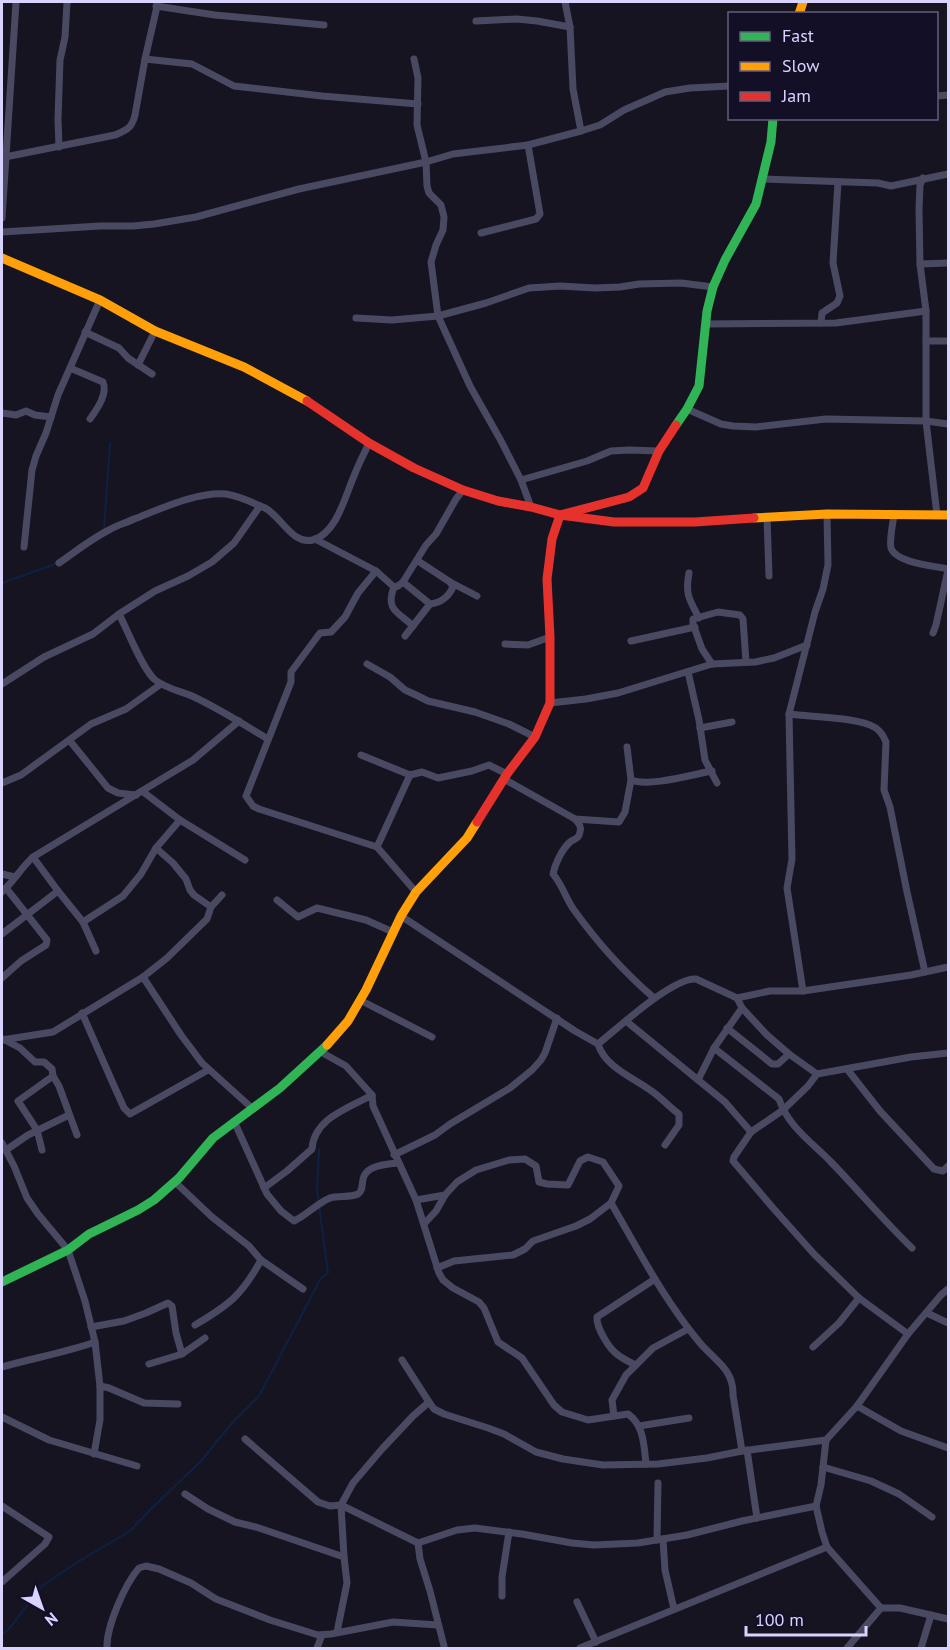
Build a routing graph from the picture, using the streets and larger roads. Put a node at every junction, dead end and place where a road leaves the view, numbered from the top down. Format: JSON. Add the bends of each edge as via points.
{"nodes":[{"id":1,"x":16,"y":2,"type":"edge"},
{"id":2,"x":67,"y":2,"type":"edge"},
{"id":3,"x":565,"y":2,"type":"edge"},
{"id":4,"x":157,"y":4,"type":"edge"},
{"id":5,"x":476,"y":21,"type":"dead end"},
{"id":6,"x":324,"y":25,"type":"dead end"},
{"id":7,"x":570,"y":27,"type":"junction"},
{"id":8,"x":145,"y":59,"type":"junction"},
{"id":9,"x":414,"y":59,"type":"dead end"},
{"id":10,"x":728,"y":86,"type":"edge"},
{"id":11,"x":418,"y":104,"type":"junction"},
{"id":12,"x":773,"y":120,"type":"edge"},
{"id":13,"x":5,"y":122,"type":"edge"},
{"id":14,"x":581,"y":132,"type":"junction"},
{"id":15,"x":528,"y":145,"type":"junction"},
{"id":16,"x":59,"y":147,"type":"junction"},
{"id":17,"x":5,"y":157,"type":"junction"},
{"id":18,"x":426,"y":162,"type":"junction"},
{"id":19,"x":948,"y":174,"type":"edge"},
{"id":20,"x":923,"y":178,"type":"junction"},
{"id":21,"x":763,"y":179,"type":"junction"},
{"id":22,"x":838,"y":182,"type":"junction"},
{"id":23,"x":2,"y":218,"type":"edge"},
{"id":24,"x":2,"y":232,"type":"edge"},
{"id":25,"x":481,"y":232,"type":"dead end"},
{"id":26,"x":2,"y":258,"type":"edge"},
{"id":27,"x":948,"y":263,"type":"edge"},
{"id":28,"x":920,"y":264,"type":"junction"},
{"id":29,"x":713,"y":287,"type":"junction"},
{"id":30,"x":100,"y":300,"type":"junction"},
{"id":31,"x":926,"y":311,"type":"junction"},
{"id":32,"x":438,"y":316,"type":"junction"},
{"id":33,"x":356,"y":318,"type":"dead end"},
{"id":34,"x":821,"y":323,"type":"junction"},
{"id":35,"x":706,"y":324,"type":"junction"},
{"id":36,"x":155,"y":331,"type":"junction"},
{"id":37,"x":85,"y":332,"type":"junction"},
{"id":38,"x":926,"y":341,"type":"junction"},
{"id":39,"x":948,"y":341,"type":"edge"},
{"id":40,"x":138,"y":365,"type":"junction"},
{"id":41,"x":70,"y":368,"type":"junction"},
{"id":42,"x":152,"y":374,"type":"dead end"},
{"id":43,"x":687,"y":409,"type":"junction"},
{"id":44,"x":2,"y":413,"type":"edge"},
{"id":45,"x":51,"y":417,"type":"junction"},
{"id":46,"x":90,"y":419,"type":"dead end"},
{"id":47,"x":926,"y":421,"type":"junction"},
{"id":48,"x":948,"y":424,"type":"edge"},
{"id":49,"x":369,"y":443,"type":"junction"},
{"id":50,"x":659,"y":451,"type":"junction"},
{"id":51,"x":521,"y":480,"type":"junction"},
{"id":52,"x":463,"y":490,"type":"junction"},
{"id":53,"x":261,"y":506,"type":"junction"},
{"id":54,"x":531,"y":507,"type":"junction"},
{"id":55,"x":827,"y":514,"type":"junction"},
{"id":56,"x":894,"y":514,"type":"junction"},
{"id":57,"x":560,"y":515,"type":"junction"},
{"id":58,"x":937,"y":515,"type":"junction"},
{"id":59,"x":948,"y":515,"type":"edge"},
{"id":60,"x":767,"y":517,"type":"junction"},
{"id":61,"x":315,"y":539,"type":"junction"},
{"id":62,"x":24,"y":547,"type":"dead end"},
{"id":63,"x":418,"y":561,"type":"junction"},
{"id":64,"x":59,"y":563,"type":"dead end"},
{"id":65,"x":948,"y":569,"type":"edge"},
{"id":66,"x":376,"y":571,"type":"junction"},
{"id":67,"x":689,"y":573,"type":"dead end"},
{"id":68,"x":769,"y":576,"type":"dead end"},
{"id":69,"x":403,"y":582,"type":"junction"},
{"id":70,"x":450,"y":582,"type":"junction"},
{"id":71,"x":394,"y":587,"type":"junction"},
{"id":72,"x":477,"y":596,"type":"dead end"},
{"id":73,"x":430,"y":604,"type":"junction"},
{"id":74,"x":119,"y":614,"type":"junction"},
{"id":75,"x":699,"y":618,"type":"junction"},
{"id":76,"x":413,"y":626,"type":"junction"},
{"id":77,"x":694,"y":627,"type":"junction"},
{"id":78,"x":933,"y":633,"type":"dead end"},
{"id":79,"x":405,"y":636,"type":"dead end"},
{"id":80,"x":550,"y":637,"type":"junction"},
{"id":81,"x":631,"y":641,"type":"dead end"},
{"id":82,"x":505,"y":644,"type":"dead end"},
{"id":83,"x":807,"y":645,"type":"junction"},
{"id":84,"x":746,"y":662,"type":"junction"},
{"id":85,"x":367,"y":664,"type":"dead end"},
{"id":86,"x":712,"y":664,"type":"junction"},
{"id":87,"x":688,"y":672,"type":"junction"},
{"id":88,"x":2,"y":684,"type":"edge"},
{"id":89,"x":160,"y":684,"type":"junction"},
{"id":90,"x":550,"y":703,"type":"junction"},
{"id":91,"x":789,"y":714,"type":"junction"},
{"id":92,"x":239,"y":721,"type":"junction"},
{"id":93,"x":732,"y":722,"type":"dead end"},
{"id":94,"x":700,"y":728,"type":"junction"},
{"id":95,"x":535,"y":737,"type":"junction"},
{"id":96,"x":268,"y":739,"type":"junction"},
{"id":97,"x":70,"y":741,"type":"junction"},
{"id":98,"x":627,"y":747,"type":"dead end"},
{"id":99,"x":361,"y":755,"type":"dead end"},
{"id":100,"x":712,"y":771,"type":"junction"},
{"id":101,"x":410,"y":775,"type":"junction"},
{"id":102,"x":505,"y":776,"type":"junction"},
{"id":103,"x":631,"y":780,"type":"junction"},
{"id":104,"x":2,"y":783,"type":"edge"},
{"id":105,"x":717,"y":783,"type":"dead end"},
{"id":106,"x":139,"y":793,"type":"junction"},
{"id":107,"x":575,"y":819,"type":"junction"},
{"id":108,"x":180,"y":820,"type":"junction"},
{"id":109,"x":377,"y":847,"type":"junction"},
{"id":110,"x":156,"y":848,"type":"junction"},
{"id":111,"x":33,"y":856,"type":"junction"},
{"id":112,"x":245,"y":860,"type":"dead end"},
{"id":113,"x":2,"y":874,"type":"edge"},
{"id":114,"x":15,"y":878,"type":"junction"},
{"id":115,"x":4,"y":890,"type":"edge"},
{"id":116,"x":58,"y":891,"type":"junction"},
{"id":117,"x":416,"y":892,"type":"junction"},
{"id":118,"x":222,"y":895,"type":"dead end"},
{"id":119,"x":278,"y":900,"type":"dead end"},
{"id":120,"x":211,"y":907,"type":"junction"},
{"id":121,"x":28,"y":915,"type":"junction"},
{"id":122,"x":401,"y":916,"type":"junction"},
{"id":123,"x":83,"y":922,"type":"junction"},
{"id":124,"x":393,"y":932,"type":"junction"},
{"id":125,"x":2,"y":934,"type":"edge"},
{"id":126,"x":96,"y":951,"type":"dead end"},
{"id":127,"x":948,"y":967,"type":"edge"},
{"id":128,"x":925,"y":972,"type":"junction"},
{"id":129,"x":143,"y":977,"type":"junction"},
{"id":130,"x":2,"y":978,"type":"edge"},
{"id":131,"x":803,"y":991,"type":"junction"},
{"id":132,"x":654,"y":998,"type":"junction"},
{"id":133,"x":736,"y":998,"type":"junction"},
{"id":134,"x":360,"y":1000,"type":"junction"},
{"id":135,"x":742,"y":1008,"type":"junction"},
{"id":136,"x":82,"y":1013,"type":"junction"},
{"id":137,"x":557,"y":1018,"type":"junction"},
{"id":138,"x":626,"y":1021,"type":"junction"},
{"id":139,"x":727,"y":1028,"type":"junction"},
{"id":140,"x":432,"y":1037,"type":"dead end"},
{"id":141,"x":2,"y":1040,"type":"edge"},
{"id":142,"x":598,"y":1044,"type":"junction"},
{"id":143,"x":714,"y":1048,"type":"junction"},
{"id":144,"x":321,"y":1052,"type":"junction"},
{"id":145,"x":948,"y":1053,"type":"edge"},
{"id":146,"x":789,"y":1054,"type":"junction"},
{"id":147,"x":208,"y":1070,"type":"junction"},
{"id":148,"x":847,"y":1070,"type":"junction"},
{"id":149,"x":817,"y":1074,"type":"junction"},
{"id":150,"x":53,"y":1076,"type":"junction"},
{"id":151,"x":698,"y":1080,"type":"junction"},
{"id":152,"x":372,"y":1095,"type":"junction"},
{"id":153,"x":253,"y":1109,"type":"junction"},
{"id":154,"x":783,"y":1110,"type":"junction"},
{"id":155,"x":69,"y":1116,"type":"junction"},
{"id":156,"x":234,"y":1121,"type":"junction"},
{"id":157,"x":37,"y":1130,"type":"junction"},
{"id":158,"x":751,"y":1132,"type":"junction"},
{"id":159,"x":77,"y":1135,"type":"dead end"},
{"id":160,"x":2,"y":1143,"type":"edge"},
{"id":161,"x":665,"y":1145,"type":"dead end"},
{"id":162,"x":6,"y":1150,"type":"junction"},
{"id":163,"x":42,"y":1150,"type":"dead end"},
{"id":164,"x":394,"y":1155,"type":"junction"},
{"id":165,"x":398,"y":1163,"type":"junction"},
{"id":166,"x":948,"y":1166,"type":"edge"},
{"id":167,"x":175,"y":1182,"type":"junction"},
{"id":168,"x":264,"y":1188,"type":"junction"},
{"id":169,"x":445,"y":1196,"type":"junction"},
{"id":170,"x":416,"y":1200,"type":"junction"},
{"id":171,"x":611,"y":1203,"type":"junction"},
{"id":172,"x":424,"y":1224,"type":"junction"},
{"id":173,"x":912,"y":1248,"type":"dead end"},
{"id":174,"x":68,"y":1250,"type":"junction"},
{"id":175,"x":261,"y":1260,"type":"junction"},
{"id":176,"x":437,"y":1268,"type":"junction"},
{"id":177,"x":655,"y":1279,"type":"junction"},
{"id":178,"x":2,"y":1281,"type":"edge"},
{"id":179,"x":303,"y":1289,"type":"dead end"},
{"id":180,"x":948,"y":1289,"type":"edge"},
{"id":181,"x":859,"y":1299,"type":"junction"},
{"id":182,"x":927,"y":1313,"type":"junction"},
{"id":183,"x":948,"y":1323,"type":"edge"},
{"id":184,"x":195,"y":1325,"type":"dead end"},
{"id":185,"x":91,"y":1327,"type":"junction"},
{"id":186,"x":688,"y":1329,"type":"junction"},
{"id":187,"x":908,"y":1334,"type":"junction"},
{"id":188,"x":205,"y":1338,"type":"dead end"},
{"id":189,"x":94,"y":1342,"type":"junction"},
{"id":190,"x":813,"y":1347,"type":"dead end"},
{"id":191,"x":182,"y":1354,"type":"junction"},
{"id":192,"x":402,"y":1360,"type":"dead end"},
{"id":193,"x":149,"y":1364,"type":"dead end"},
{"id":194,"x":635,"y":1365,"type":"junction"},
{"id":195,"x":2,"y":1367,"type":"edge"},
{"id":196,"x":100,"y":1386,"type":"junction"},
{"id":197,"x":429,"y":1402,"type":"junction"},
{"id":198,"x":178,"y":1404,"type":"dead end"},
{"id":199,"x":857,"y":1406,"type":"junction"},
{"id":200,"x":614,"y":1416,"type":"junction"},
{"id":201,"x":689,"y":1418,"type":"dead end"},
{"id":202,"x":3,"y":1420,"type":"edge"},
{"id":203,"x":639,"y":1426,"type":"junction"},
{"id":204,"x":245,"y":1439,"type":"dead end"},
{"id":205,"x":826,"y":1440,"type":"junction"},
{"id":206,"x":948,"y":1448,"type":"edge"},
{"id":207,"x":744,"y":1451,"type":"junction"},
{"id":208,"x":94,"y":1454,"type":"junction"},
{"id":209,"x":646,"y":1464,"type":"junction"},
{"id":210,"x":136,"y":1466,"type":"dead end"},
{"id":211,"x":823,"y":1467,"type":"junction"},
{"id":212,"x":658,"y":1483,"type":"dead end"},
{"id":213,"x":185,"y":1494,"type":"dead end"},
{"id":214,"x":341,"y":1505,"type":"junction"},
{"id":215,"x":2,"y":1506,"type":"edge"},
{"id":216,"x":816,"y":1506,"type":"junction"},
{"id":217,"x":932,"y":1517,"type":"dead end"},
{"id":218,"x":757,"y":1518,"type":"junction"},
{"id":219,"x":509,"y":1532,"type":"junction"},
{"id":220,"x":660,"y":1539,"type":"junction"},
{"id":221,"x":418,"y":1543,"type":"junction"},
{"id":222,"x":827,"y":1547,"type":"junction"},
{"id":223,"x":344,"y":1557,"type":"junction"},
{"id":224,"x":2,"y":1582,"type":"edge"},
{"id":225,"x":502,"y":1596,"type":"dead end"},
{"id":226,"x":577,"y":1602,"type":"dead end"},
{"id":227,"x":881,"y":1608,"type":"junction"},
{"id":228,"x":674,"y":1609,"type":"junction"},
{"id":229,"x":931,"y":1615,"type":"junction"},
{"id":230,"x":948,"y":1619,"type":"edge"},
{"id":231,"x":438,"y":1625,"type":"junction"},
{"id":232,"x":337,"y":1632,"type":"junction"},
{"id":233,"x":322,"y":1635,"type":"junction"},
{"id":234,"x":596,"y":1642,"type":"junction"},
{"id":235,"x":444,"y":1646,"type":"dead end"},
{"id":236,"x":107,"y":1648,"type":"edge"},
{"id":237,"x":316,"y":1648,"type":"edge"},
{"id":238,"x":580,"y":1648,"type":"edge"},
{"id":239,"x":847,"y":1648,"type":"edge"},
{"id":240,"x":921,"y":1648,"type":"edge"}],
"edges":[{"from":1,"to":13,"type":"street"},
{"from":2,"to":16,"type":"street","via":[[60,60]]},
{"from":3,"to":7,"type":"street"},
{"from":4,"to":6,"type":"street","via":[[216,15]]},
{"from":4,"to":8,"type":"street"},
{"from":5,"to":7,"type":"street","via":[[527,20]]},
{"from":7,"to":14,"type":"street","via":[[573,89]]},
{"from":8,"to":11,"type":"street","via":[[192,64],[234,86]]},
{"from":8,"to":16,"type":"street","via":[[133,124],[115,135]]},
{"from":9,"to":11,"type":"street"},
{"from":10,"to":14,"type":"street","via":[[665,92]]},
{"from":11,"to":18,"type":"street","via":[[417,125]]},
{"from":12,"to":21,"type":"street"},
{"from":13,"to":17,"type":"street"},
{"from":14,"to":15,"type":"street"},
{"from":15,"to":18,"type":"street","via":[[453,154]]},
{"from":15,"to":25,"type":"street","via":[[540,214],[536,219]]},
{"from":16,"to":17,"type":"street"},
{"from":17,"to":23,"type":"street"},
{"from":18,"to":24,"type":"street","via":[[154,224]]},
{"from":18,"to":32,"type":"street","via":[[429,193],[441,205],[444,217],[431,262]]},
{"from":19,"to":20,"type":"street"},
{"from":20,"to":22,"type":"street","via":[[891,186]]},
{"from":20,"to":28,"type":"street"},
{"from":21,"to":22,"type":"street"},
{"from":21,"to":29,"type":"street","via":[[756,204]]},
{"from":22,"to":34,"type":"street","via":[[833,263],[840,296],[837,303],[822,313]]},
{"from":26,"to":30,"type":"street"},
{"from":27,"to":28,"type":"street"},
{"from":28,"to":31,"type":"street"},
{"from":29,"to":32,"type":"street","via":[[681,282],[529,288]]},
{"from":29,"to":35,"type":"street"},
{"from":30,"to":36,"type":"street"},
{"from":30,"to":37,"type":"street"},
{"from":31,"to":34,"type":"street"},
{"from":31,"to":38,"type":"street"},
{"from":32,"to":33,"type":"street"},
{"from":32,"to":51,"type":"street","via":[[470,386]]},
{"from":34,"to":35,"type":"street"},
{"from":35,"to":43,"type":"street","via":[[699,386]]},
{"from":36,"to":40,"type":"street"},
{"from":36,"to":49,"type":"street","via":[[262,376],[298,395]]},
{"from":37,"to":40,"type":"street","via":[[119,348]]},
{"from":37,"to":41,"type":"street"},
{"from":38,"to":39,"type":"street"},
{"from":38,"to":47,"type":"street"},
{"from":40,"to":42,"type":"street"},
{"from":41,"to":45,"type":"street"},
{"from":41,"to":46,"type":"street","via":[[105,384]]},
{"from":43,"to":47,"type":"street","via":[[733,426],[826,419]]},
{"from":43,"to":50,"type":"street"},
{"from":44,"to":45,"type":"street","via":[[16,415],[26,411]]},
{"from":45,"to":62,"type":"street","via":[[32,470]]},
{"from":47,"to":48,"type":"street"},
{"from":47,"to":58,"type":"street"},
{"from":49,"to":52,"type":"street"},
{"from":49,"to":61,"type":"street","via":[[343,507]]},
{"from":50,"to":51,"type":"street","via":[[611,451]]},
{"from":50,"to":57,"type":"street","via":[[643,488],[629,497]]},
{"from":51,"to":54,"type":"street"},
{"from":52,"to":54,"type":"street"},
{"from":52,"to":63,"type":"street"},
{"from":53,"to":61,"type":"street","via":[[296,537]]},
{"from":53,"to":64,"type":"street","via":[[226,494],[201,496],[109,529]]},
{"from":53,"to":74,"type":"street","via":[[234,543],[212,562]]},
{"from":54,"to":57,"type":"street"},
{"from":55,"to":56,"type":"street"},
{"from":55,"to":60,"type":"street"},
{"from":55,"to":83,"type":"street","via":[[828,565]]},
{"from":56,"to":58,"type":"street"},
{"from":56,"to":65,"type":"street","via":[[891,548],[895,554],[902,560]]},
{"from":57,"to":60,"type":"street","via":[[614,522]]},
{"from":57,"to":80,"type":"street","via":[[552,539],[547,579]]},
{"from":58,"to":59,"type":"street"},
{"from":60,"to":68,"type":"street"},
{"from":61,"to":66,"type":"street"},
{"from":63,"to":69,"type":"street"},
{"from":63,"to":70,"type":"street"},
{"from":65,"to":78,"type":"street"},
{"from":66,"to":71,"type":"street"},
{"from":66,"to":96,"type":"street","via":[[357,593],[345,617],[331,632],[320,633],[291,672],[291,682]]},
{"from":67,"to":75,"type":"street","via":[[686,587]]},
{"from":69,"to":71,"type":"street"},
{"from":69,"to":73,"type":"street"},
{"from":70,"to":72,"type":"street"},
{"from":70,"to":73,"type":"street","via":[[451,591],[438,603]]},
{"from":71,"to":76,"type":"street","via":[[392,608]]},
{"from":73,"to":76,"type":"street"},
{"from":74,"to":88,"type":"street","via":[[93,634],[44,657]]},
{"from":74,"to":89,"type":"street","via":[[142,662]]},
{"from":75,"to":77,"type":"street","via":[[693,619]]},
{"from":75,"to":84,"type":"street","via":[[718,612],[740,615]]},
{"from":76,"to":79,"type":"street"},
{"from":77,"to":81,"type":"street"},
{"from":77,"to":86,"type":"street"},
{"from":80,"to":82,"type":"street","via":[[528,645]]},
{"from":80,"to":90,"type":"street"},
{"from":83,"to":84,"type":"street","via":[[774,658]]},
{"from":83,"to":91,"type":"street"},
{"from":84,"to":86,"type":"street"},
{"from":85,"to":95,"type":"street","via":[[422,698],[475,712]]},
{"from":86,"to":87,"type":"street"},
{"from":87,"to":90,"type":"street","via":[[618,693]]},
{"from":87,"to":94,"type":"street"},
{"from":89,"to":92,"type":"street"},
{"from":89,"to":97,"type":"street"},
{"from":90,"to":95,"type":"street"},
{"from":91,"to":128,"type":"street","via":[[870,725],[884,735],[884,790]]},
{"from":91,"to":131,"type":"street","via":[[792,859],[787,888]]},
{"from":92,"to":96,"type":"street"},
{"from":92,"to":106,"type":"street","via":[[193,760]]},
{"from":93,"to":94,"type":"street"},
{"from":94,"to":100,"type":"street","via":[[705,760]]},
{"from":95,"to":102,"type":"street"},
{"from":96,"to":109,"type":"street","via":[[246,796],[253,806]]},
{"from":97,"to":104,"type":"street","via":[[21,775]]},
{"from":97,"to":106,"type":"street","via":[[108,788],[118,793]]},
{"from":98,"to":103,"type":"street"},
{"from":99,"to":101,"type":"street"},
{"from":100,"to":103,"type":"street","via":[[655,782]]},
{"from":100,"to":105,"type":"street"},
{"from":101,"to":102,"type":"street","via":[[422,772],[438,778],[489,765]]},
{"from":101,"to":109,"type":"street"},
{"from":102,"to":107,"type":"street"},
{"from":102,"to":117,"type":"street","via":[[467,838]]},
{"from":103,"to":107,"type":"street","via":[[625,812],[619,822]]},
{"from":106,"to":108,"type":"street"},
{"from":106,"to":111,"type":"street"},
{"from":107,"to":132,"type":"street","via":[[581,832],[568,843],[553,874],[596,938]]},
{"from":108,"to":110,"type":"street"},
{"from":108,"to":112,"type":"street"},
{"from":109,"to":117,"type":"street"},
{"from":110,"to":120,"type":"street","via":[[186,879],[194,895]]},
{"from":110,"to":123,"type":"street","via":[[123,896]]},
{"from":111,"to":114,"type":"street"},
{"from":111,"to":116,"type":"street"},
{"from":113,"to":114,"type":"street"},
{"from":114,"to":115,"type":"street"},
{"from":115,"to":121,"type":"street"},
{"from":116,"to":121,"type":"street"},
{"from":116,"to":123,"type":"street"},
{"from":117,"to":122,"type":"street"},
{"from":118,"to":120,"type":"street"},
{"from":119,"to":124,"type":"street","via":[[298,917],[317,908],[366,920]]},
{"from":120,"to":129,"type":"street","via":[[207,919]]},
{"from":121,"to":125,"type":"street"},
{"from":121,"to":130,"type":"street","via":[[47,940],[46,945]]},
{"from":122,"to":124,"type":"street"},
{"from":122,"to":137,"type":"street"},
{"from":123,"to":126,"type":"street"},
{"from":124,"to":134,"type":"street"},
{"from":127,"to":128,"type":"street"},
{"from":128,"to":131,"type":"street"},
{"from":129,"to":136,"type":"street"},
{"from":129,"to":147,"type":"street"},
{"from":131,"to":133,"type":"street","via":[[770,991]]},
{"from":132,"to":133,"type":"street","via":[[689,978]]},
{"from":132,"to":138,"type":"street"},
{"from":133,"to":135,"type":"street"},
{"from":134,"to":140,"type":"street"},
{"from":134,"to":144,"type":"street"},
{"from":135,"to":139,"type":"street"},
{"from":135,"to":146,"type":"street"},
{"from":136,"to":141,"type":"street","via":[[53,1032]]},
{"from":136,"to":147,"type":"street","via":[[130,1114]]},
{"from":137,"to":142,"type":"street"},
{"from":137,"to":164,"type":"street","via":[[545,1053],[532,1070],[435,1135]]},
{"from":138,"to":142,"type":"street"},
{"from":138,"to":151,"type":"street"},
{"from":139,"to":143,"type":"street"},
{"from":139,"to":146,"type":"street","via":[[772,1064],[778,1064]]},
{"from":141,"to":150,"type":"street","via":[[20,1048],[35,1062],[44,1062]]},
{"from":142,"to":161,"type":"street","via":[[607,1060],[680,1114],[679,1125]]},
{"from":143,"to":151,"type":"street"},
{"from":143,"to":154,"type":"street","via":[[779,1100]]},
{"from":144,"to":152,"type":"street","via":[[346,1066]]},
{"from":144,"to":153,"type":"street"},
{"from":145,"to":148,"type":"street","via":[[911,1056]]},
{"from":146,"to":149,"type":"street"},
{"from":147,"to":153,"type":"street"},
{"from":148,"to":149,"type":"street"},
{"from":148,"to":166,"type":"street","via":[[934,1169],[943,1171]]},
{"from":149,"to":154,"type":"street"},
{"from":150,"to":155,"type":"street"},
{"from":150,"to":157,"type":"street","via":[[18,1101]]},
{"from":151,"to":158,"type":"street","via":[[725,1102]]},
{"from":152,"to":164,"type":"street"},
{"from":152,"to":168,"type":"street","via":[[323,1124],[317,1130],[312,1149]]},
{"from":153,"to":156,"type":"street"},
{"from":154,"to":158,"type":"street"},
{"from":154,"to":173,"type":"street","via":[[804,1137]]},
{"from":155,"to":157,"type":"street"},
{"from":155,"to":159,"type":"street"},
{"from":156,"to":167,"type":"street","via":[[213,1138]]},
{"from":156,"to":168,"type":"street"},
{"from":157,"to":162,"type":"street"},
{"from":157,"to":163,"type":"street"},
{"from":158,"to":181,"type":"street","via":[[733,1161]]},
{"from":160,"to":162,"type":"street"},
{"from":162,"to":174,"type":"street","via":[[27,1198]]},
{"from":164,"to":165,"type":"street"},
{"from":165,"to":168,"type":"street","via":[[368,1171],[358,1194],[319,1203],[294,1221]]},
{"from":165,"to":170,"type":"street"},
{"from":167,"to":174,"type":"street","via":[[154,1200],[89,1234]]},
{"from":167,"to":175,"type":"street"},
{"from":169,"to":170,"type":"street"},
{"from":169,"to":171,"type":"street","via":[[467,1175],[509,1160],[525,1160],[536,1166],[539,1182],[568,1185],[580,1161],[588,1156],[603,1162],[619,1186]]},
{"from":169,"to":172,"type":"street"},
{"from":170,"to":172,"type":"street"},
{"from":171,"to":176,"type":"street","via":[[590,1219],[533,1241],[513,1255],[454,1261]]},
{"from":171,"to":177,"type":"street"},
{"from":172,"to":176,"type":"street"},
{"from":174,"to":178,"type":"street"},
{"from":174,"to":185,"type":"street"},
{"from":175,"to":179,"type":"street"},
{"from":175,"to":184,"type":"street","via":[[239,1294]]},
{"from":176,"to":200,"type":"street","via":[[443,1280],[479,1302],[498,1342],[522,1358],[562,1412],[588,1420]]},
{"from":177,"to":186,"type":"street"},
{"from":177,"to":194,"type":"street","via":[[597,1317],[596,1325],[610,1348]]},
{"from":180,"to":182,"type":"street"},
{"from":181,"to":187,"type":"street"},
{"from":181,"to":190,"type":"street"},
{"from":182,"to":183,"type":"street"},
{"from":182,"to":187,"type":"street"},
{"from":185,"to":189,"type":"street"},
{"from":185,"to":191,"type":"street","via":[[124,1321],[168,1303],[172,1306]]},
{"from":186,"to":194,"type":"street","via":[[653,1348]]},
{"from":186,"to":207,"type":"street","via":[[729,1373]]},
{"from":187,"to":199,"type":"street"},
{"from":188,"to":191,"type":"street"},
{"from":189,"to":195,"type":"street"},
{"from":189,"to":196,"type":"street"},
{"from":191,"to":193,"type":"street"},
{"from":192,"to":197,"type":"street"},
{"from":194,"to":200,"type":"street","via":[[612,1400]]},
{"from":196,"to":198,"type":"street","via":[[144,1403]]},
{"from":196,"to":208,"type":"street"},
{"from":197,"to":209,"type":"street","via":[[444,1414],[504,1434],[536,1452],[603,1465]]},
{"from":197,"to":214,"type":"street","via":[[382,1449],[353,1483]]},
{"from":199,"to":205,"type":"street"},
{"from":199,"to":206,"type":"street","via":[[901,1431]]},
{"from":200,"to":203,"type":"street","via":[[628,1414]]},
{"from":201,"to":203,"type":"street"},
{"from":202,"to":208,"type":"street"},
{"from":203,"to":209,"type":"street"},
{"from":204,"to":214,"type":"street","via":[[318,1502]]},
{"from":205,"to":207,"type":"street"},
{"from":205,"to":211,"type":"street"},
{"from":207,"to":209,"type":"street"},
{"from":207,"to":218,"type":"street"},
{"from":208,"to":210,"type":"street"},
{"from":211,"to":216,"type":"street"},
{"from":211,"to":217,"type":"street","via":[[871,1481],[899,1494]]},
{"from":212,"to":220,"type":"street"},
{"from":213,"to":223,"type":"street","via":[[235,1522]]},
{"from":214,"to":221,"type":"street"},
{"from":214,"to":223,"type":"street"},
{"from":215,"to":224,"type":"street","via":[[49,1537]]},
{"from":216,"to":218,"type":"street"},
{"from":216,"to":222,"type":"street"},
{"from":218,"to":220,"type":"street"},
{"from":219,"to":220,"type":"street","via":[[594,1545]]},
{"from":219,"to":221,"type":"street","via":[[457,1530]]},
{"from":219,"to":225,"type":"street"},
{"from":220,"to":228,"type":"street"},
{"from":221,"to":231,"type":"street"},
{"from":222,"to":227,"type":"street"},
{"from":222,"to":228,"type":"street"},
{"from":223,"to":232,"type":"street","via":[[347,1583]]},
{"from":226,"to":234,"type":"street"},
{"from":227,"to":229,"type":"street"},
{"from":227,"to":239,"type":"street"},
{"from":228,"to":234,"type":"street"},
{"from":229,"to":230,"type":"street"},
{"from":229,"to":240,"type":"street"},
{"from":231,"to":232,"type":"street","via":[[393,1622]]},
{"from":231,"to":235,"type":"street"},
{"from":232,"to":233,"type":"street"},
{"from":233,"to":236,"type":"street","via":[[216,1599],[191,1583],[146,1566],[139,1568],[128,1584],[109,1628]]},
{"from":233,"to":237,"type":"street"},
{"from":234,"to":238,"type":"street"}]}
